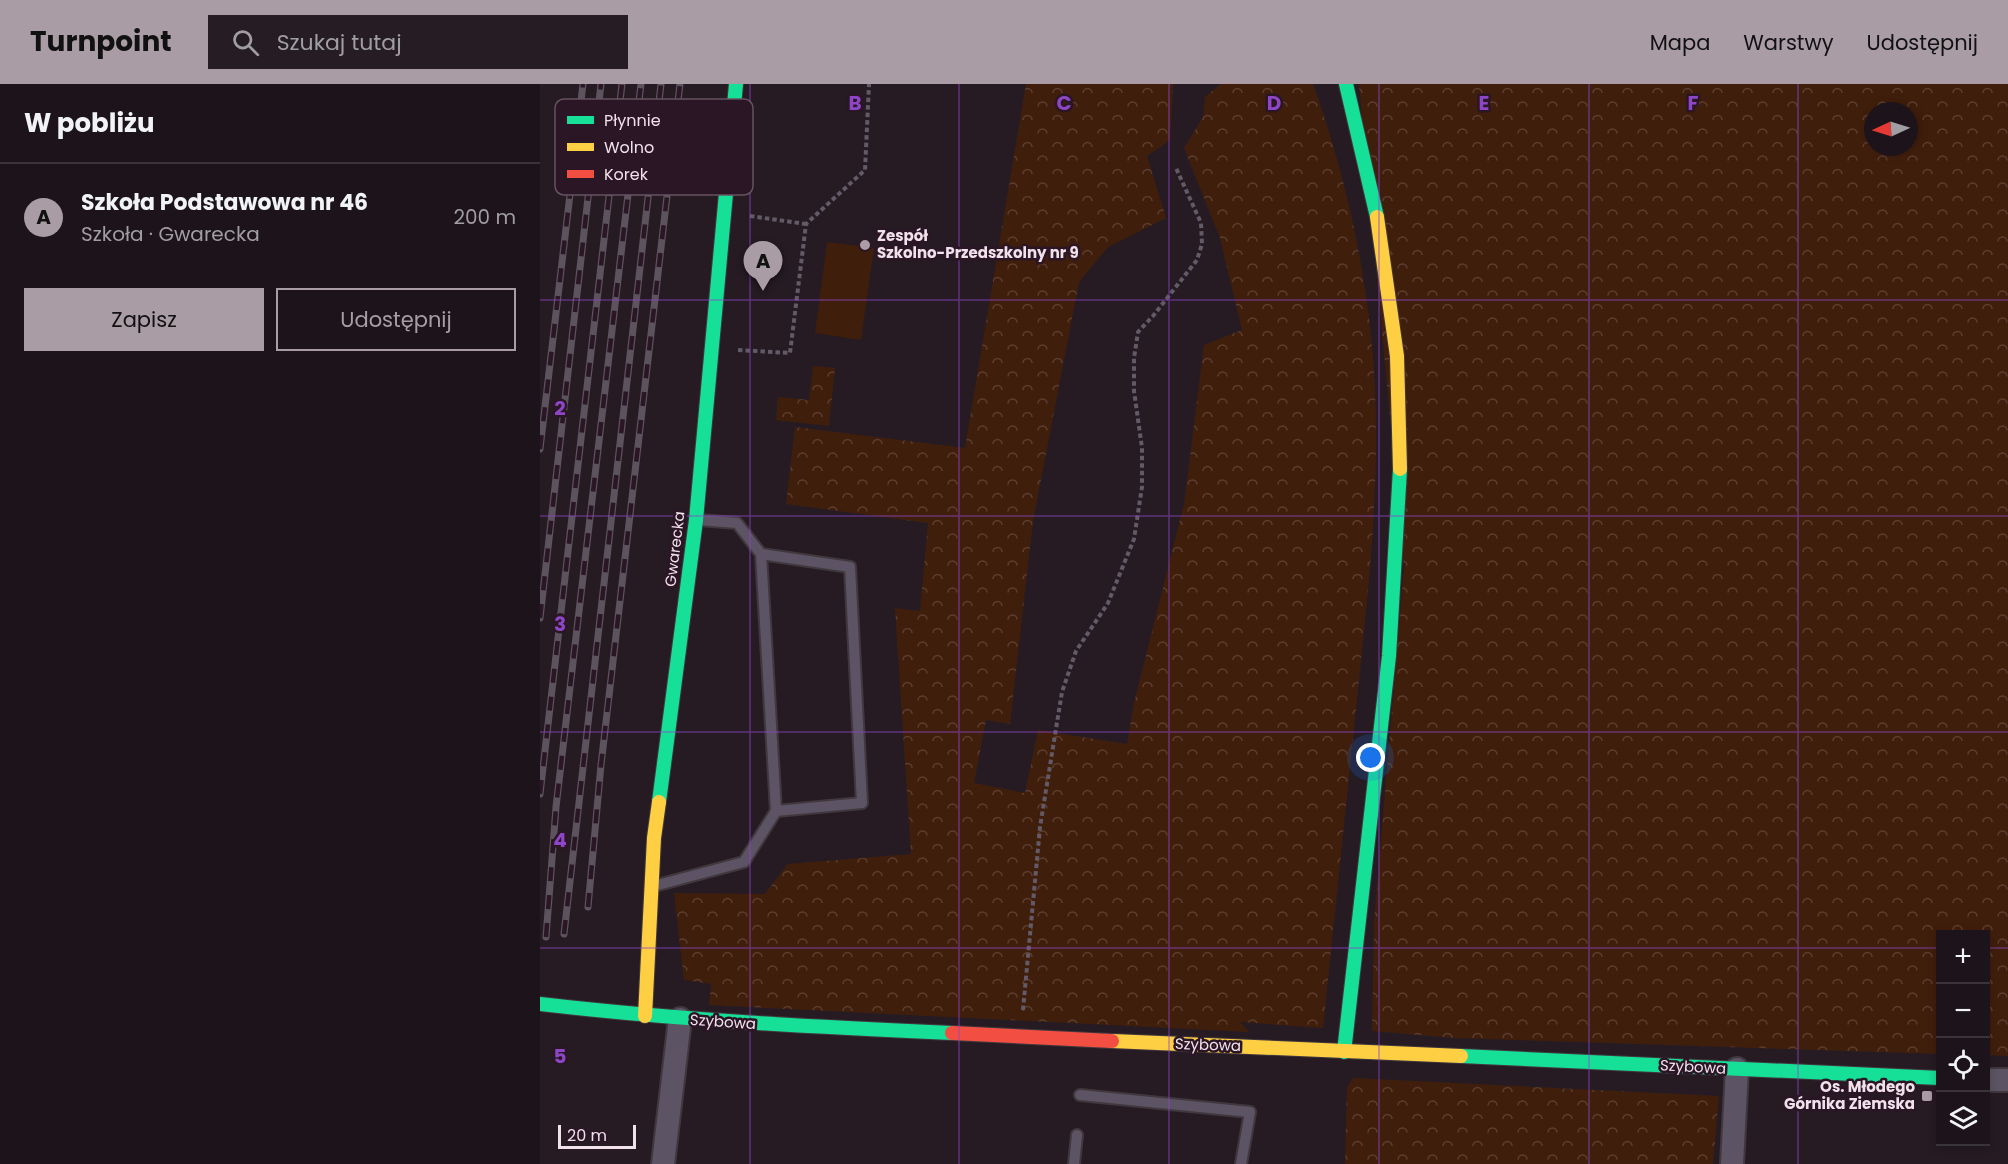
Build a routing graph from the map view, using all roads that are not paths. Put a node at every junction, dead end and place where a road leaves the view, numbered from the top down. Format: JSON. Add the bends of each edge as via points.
{"nodes":[{"id":1,"x":736,"y":84,"type":"edge"},
{"id":2,"x":1346,"y":84,"type":"edge"},
{"id":3,"x":734,"y":99,"type":"edge"},
{"id":4,"x":725,"y":195,"type":"edge"},
{"id":5,"x":696,"y":520,"type":"junction"},
{"id":6,"x":761,"y":554,"type":"junction"},
{"id":7,"x":776,"y":811,"type":"junction"},
{"id":8,"x":651,"y":886,"type":"junction"},
{"id":9,"x":540,"y":1004,"type":"edge"},
{"id":10,"x":645,"y":1016,"type":"junction"},
{"id":11,"x":680,"y":1019,"type":"junction"},
{"id":12,"x":1344,"y":1052,"type":"junction"},
{"id":13,"x":1737,"y":1069,"type":"junction"},
{"id":14,"x":1936,"y":1078,"type":"edge"},
{"id":15,"x":1990,"y":1080,"type":"edge"},
{"id":16,"x":2008,"y":1080,"type":"edge"},
{"id":17,"x":1080,"y":1095,"type":"dead end"},
{"id":18,"x":1077,"y":1135,"type":"dead end"},
{"id":19,"x":663,"y":1164,"type":"edge"},
{"id":20,"x":1074,"y":1164,"type":"edge"},
{"id":21,"x":1241,"y":1164,"type":"edge"},
{"id":22,"x":1732,"y":1164,"type":"edge"}],
"edges":[{"from":1,"to":3,"type":"street","name":"Gwarecka"},
{"from":2,"to":12,"type":"street","via":[[1380,229],[1397,356],[1401,492],[1389,656]]},
{"from":4,"to":5,"type":"street","name":"Gwarecka"},
{"from":5,"to":6,"type":"lane","via":[[737,523]]},
{"from":5,"to":8,"type":"street","name":"Gwarecka"},
{"from":6,"to":7,"type":"lane"},
{"from":6,"to":7,"type":"lane","via":[[850,567],[862,802]]},
{"from":7,"to":8,"type":"lane","via":[[744,862]]},
{"from":8,"to":10,"type":"street","name":"Gwarecka"},
{"from":9,"to":10,"type":"street","name":"Szybowa"},
{"from":10,"to":11,"type":"street","name":"Szybowa"},
{"from":11,"to":12,"type":"street","name":"Szybowa"},
{"from":11,"to":19,"type":"street","name":"Szybowa"},
{"from":12,"to":13,"type":"street","name":"Szybowa"},
{"from":13,"to":14,"type":"street","name":"Szybowa"},
{"from":13,"to":22,"type":"street","name":"Szybowa"},
{"from":15,"to":16,"type":"street"},
{"from":17,"to":21,"type":"lane","via":[[1250,1112]]},
{"from":18,"to":20,"type":"lane"}]}
